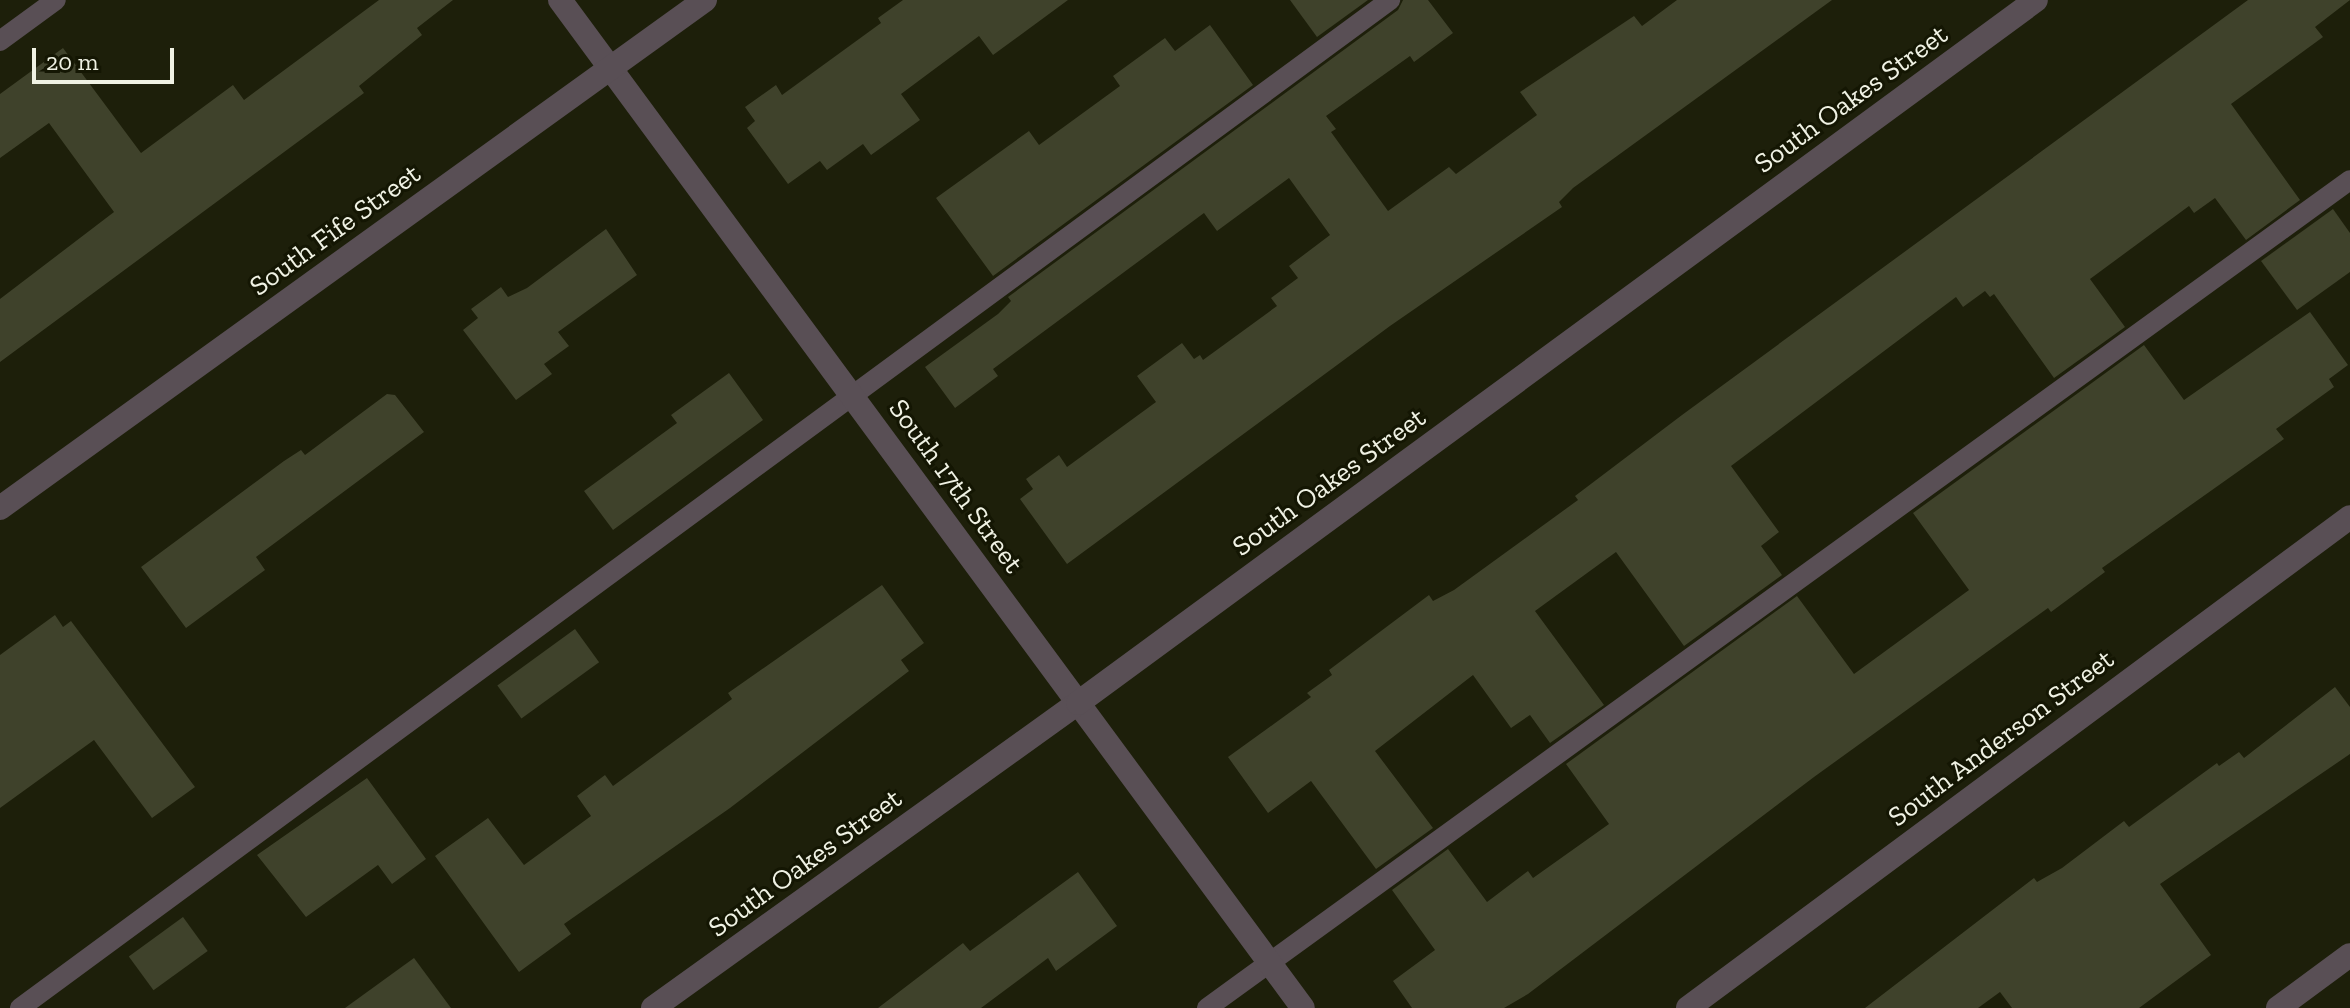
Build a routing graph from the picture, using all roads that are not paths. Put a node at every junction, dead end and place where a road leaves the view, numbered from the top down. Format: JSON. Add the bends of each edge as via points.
{"nodes":[{"id":1,"x":56,"y":0,"type":"edge"},
{"id":2,"x":560,"y":0,"type":"edge"},
{"id":3,"x":705,"y":0,"type":"edge"},
{"id":4,"x":1390,"y":0,"type":"edge"},
{"id":5,"x":2036,"y":0,"type":"edge"},
{"id":6,"x":0,"y":41,"type":"edge"},
{"id":7,"x":611,"y":69,"type":"junction"},
{"id":8,"x":2350,"y":180,"type":"edge"},
{"id":9,"x":852,"y":396,"type":"junction"},
{"id":10,"x":0,"y":508,"type":"edge"},
{"id":11,"x":2350,"y":517,"type":"edge"},
{"id":12,"x":1078,"y":703,"type":"junction"},
{"id":13,"x":2350,"y":955,"type":"edge"},
{"id":14,"x":1270,"y":963,"type":"junction"},
{"id":15,"x":20,"y":1008,"type":"edge"},
{"id":16,"x":653,"y":1008,"type":"edge"},
{"id":17,"x":1207,"y":1008,"type":"edge"},
{"id":18,"x":1303,"y":1008,"type":"edge"},
{"id":19,"x":1688,"y":1008,"type":"edge"},
{"id":20,"x":2278,"y":1008,"type":"edge"}],
"edges":[{"from":1,"to":6,"type":"lane"},
{"from":2,"to":7,"type":"street","name":"South 17th Street"},
{"from":3,"to":7,"type":"street","name":"South Fife Street"},
{"from":4,"to":9,"type":"lane"},
{"from":5,"to":12,"type":"street","name":"South Oakes Street"},
{"from":7,"to":9,"type":"street","name":"South 17th Street"},
{"from":7,"to":10,"type":"street","name":"South Fife Street"},
{"from":8,"to":14,"type":"lane"},
{"from":9,"to":12,"type":"street","name":"South 17th Street"},
{"from":9,"to":15,"type":"lane"},
{"from":11,"to":19,"type":"street","name":"South Anderson Street"},
{"from":12,"to":14,"type":"street","name":"South 17th Street"},
{"from":12,"to":16,"type":"street","name":"South Oakes Street"},
{"from":13,"to":20,"type":"street"},
{"from":14,"to":17,"type":"lane"},
{"from":14,"to":18,"type":"street","name":"South 17th Street"}]}
